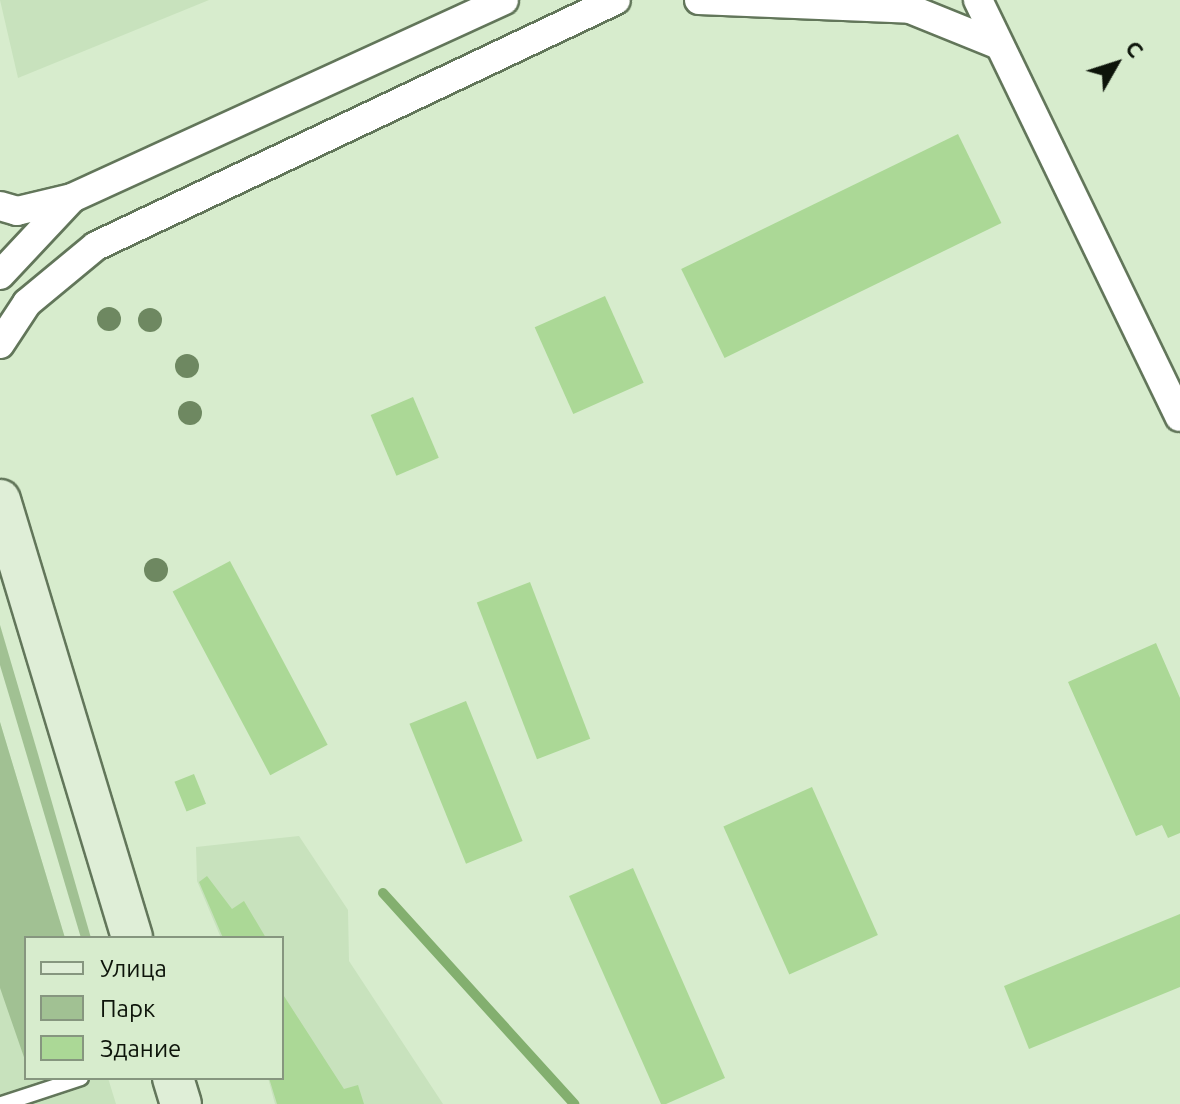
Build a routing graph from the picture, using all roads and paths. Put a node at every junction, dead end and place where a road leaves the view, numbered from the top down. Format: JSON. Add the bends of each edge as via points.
{"nodes":[{"id":1,"x":504,"y":0,"type":"edge"},
{"id":2,"x":616,"y":0,"type":"edge"},
{"id":3,"x":699,"y":0,"type":"edge"},
{"id":4,"x":978,"y":0,"type":"edge"},
{"id":5,"x":999,"y":45,"type":"junction"},
{"id":6,"x":72,"y":198,"type":"junction"},
{"id":7,"x":0,"y":206,"type":"edge"},
{"id":8,"x":0,"y":275,"type":"edge"},
{"id":9,"x":0,"y":344,"type":"edge"},
{"id":10,"x":1180,"y":417,"type":"edge"},
{"id":11,"x":0,"y":500,"type":"edge"},
{"id":12,"x":131,"y":936,"type":"edge"},
{"id":13,"x":75,"y":1080,"type":"edge"},
{"id":14,"x":174,"y":1080,"type":"edge"},
{"id":15,"x":2,"y":1104,"type":"edge"},
{"id":16,"x":181,"y":1104,"type":"edge"}],
"edges":[{"from":1,"to":6,"type":"street"},
{"from":2,"to":9,"type":"street","via":[[96,246],[27,303]]},
{"from":3,"to":5,"type":"street","via":[[910,9]]},
{"from":4,"to":5,"type":"street"},
{"from":5,"to":10,"type":"street"},
{"from":6,"to":7,"type":"street","via":[[17,211]]},
{"from":6,"to":8,"type":"street"},
{"from":11,"to":12,"type":"main road"},
{"from":13,"to":15,"type":"lane"},
{"from":14,"to":16,"type":"main road"}]}
